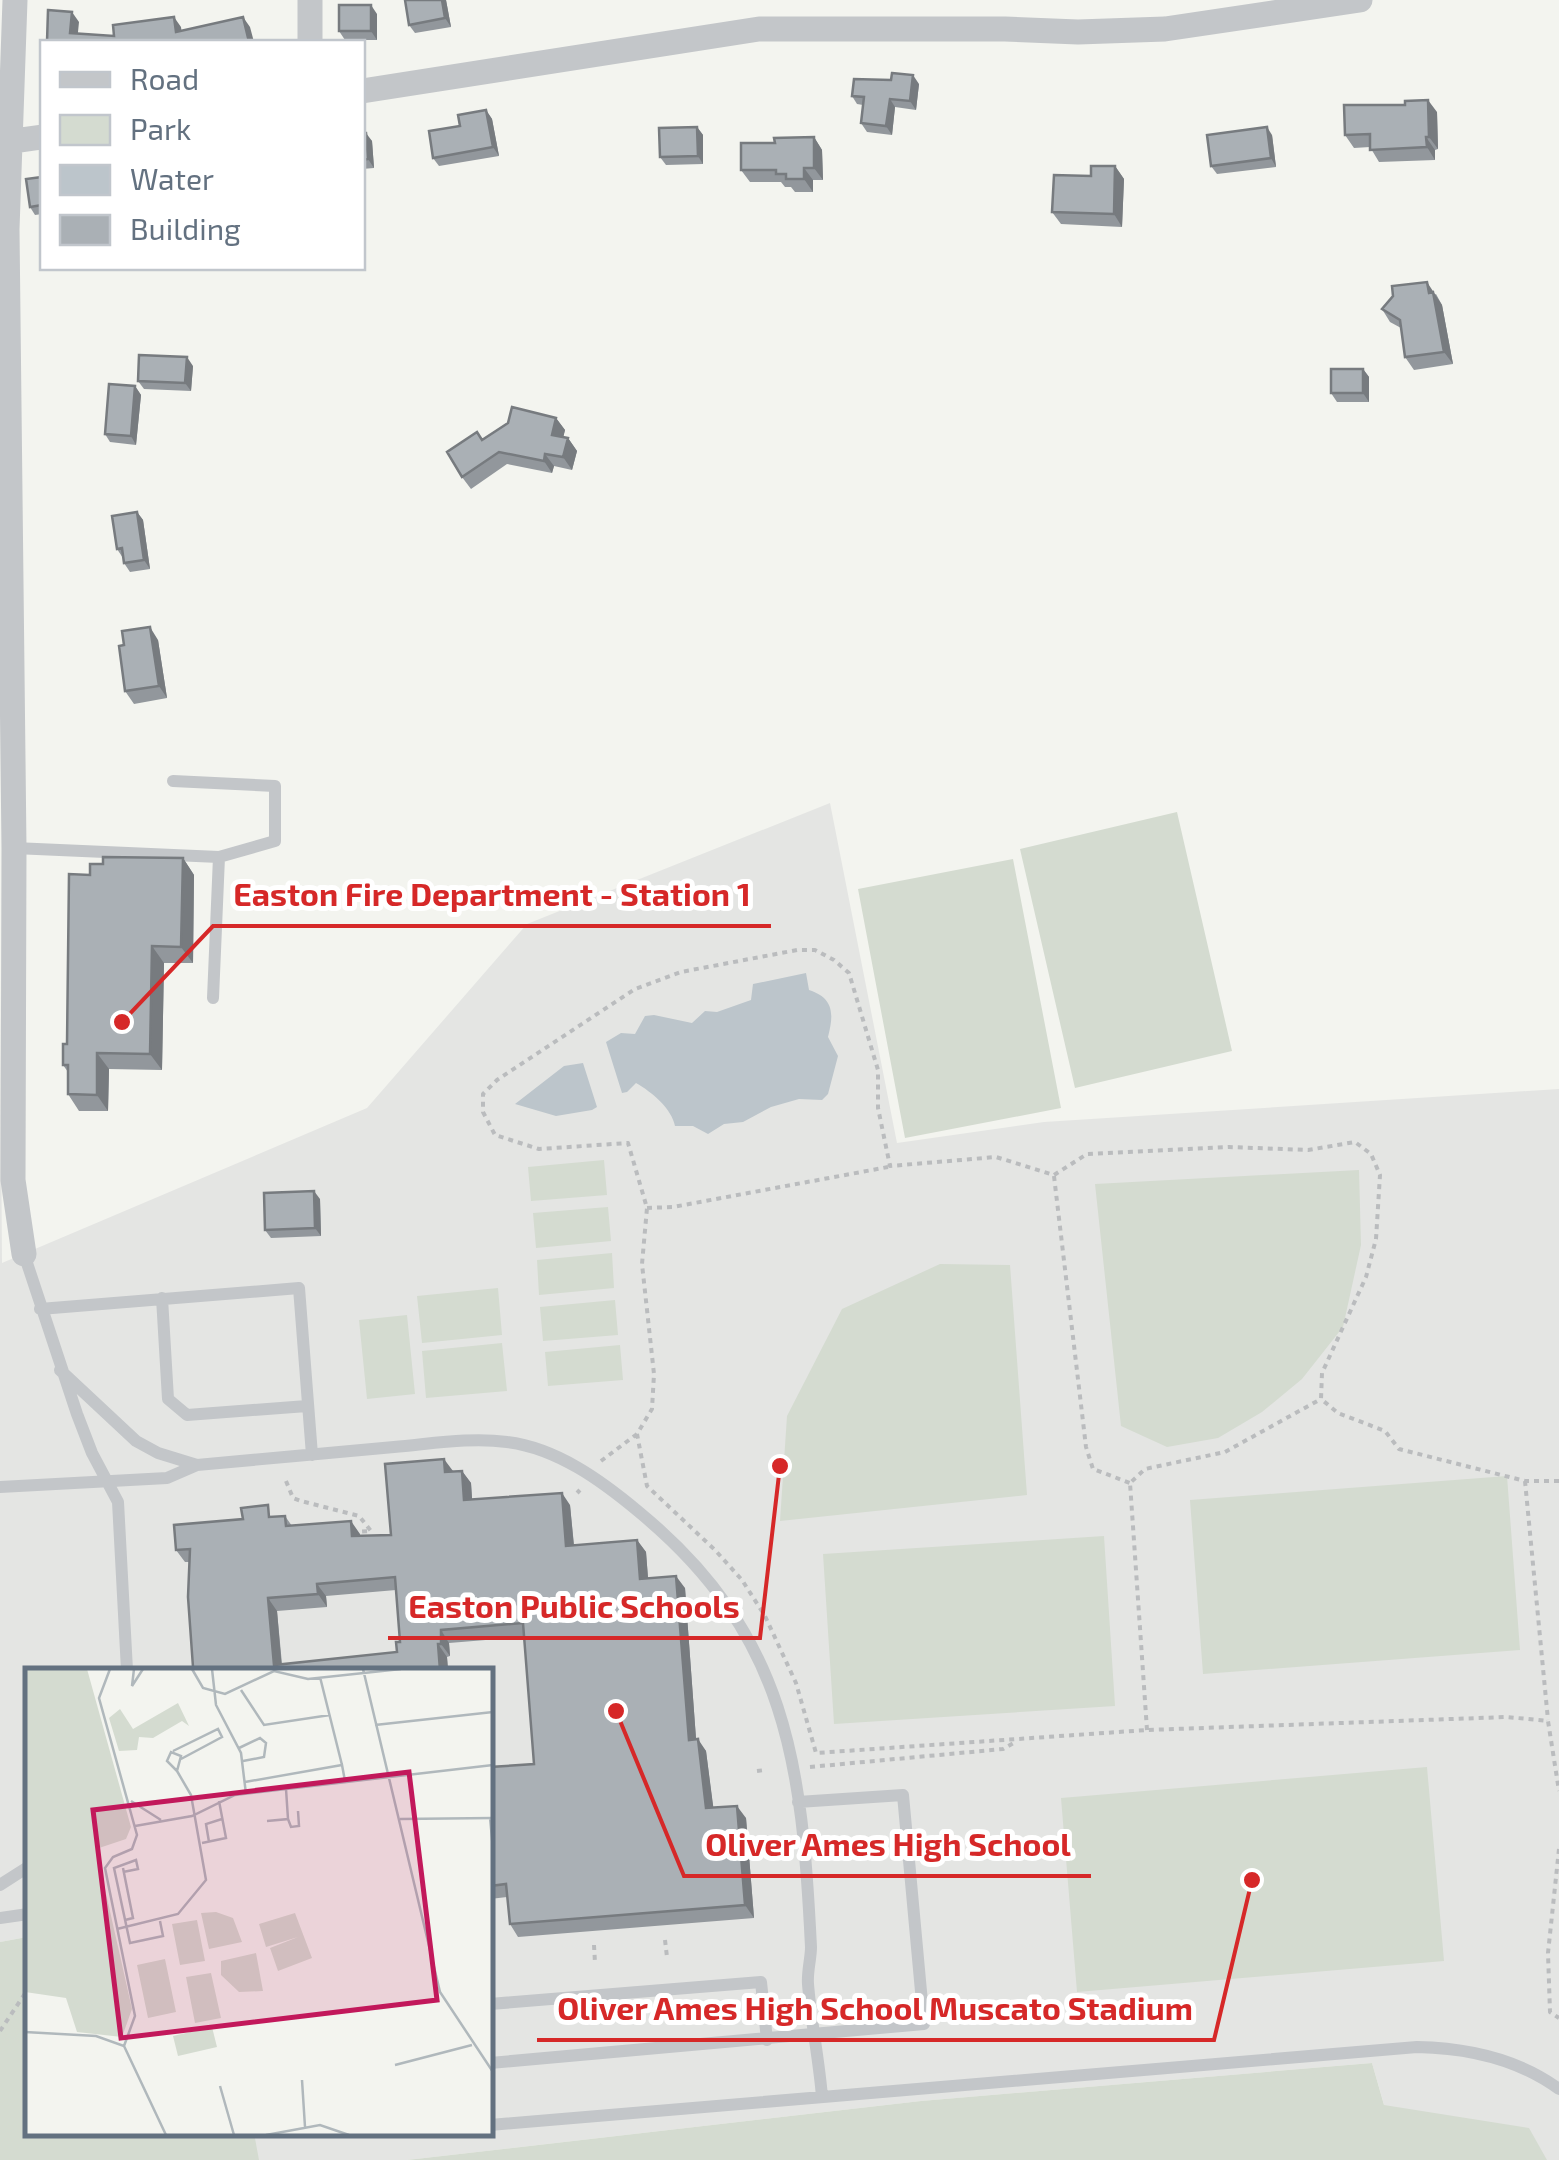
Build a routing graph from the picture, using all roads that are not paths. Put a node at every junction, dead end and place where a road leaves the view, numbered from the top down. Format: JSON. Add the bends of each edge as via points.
{"nodes":[{"id":1,"x":15,"y":0,"type":"edge"},
{"id":2,"x":310,"y":0,"type":"edge"},
{"id":3,"x":1360,"y":0,"type":"edge"},
{"id":4,"x":310,"y":40,"type":"edge"},
{"id":5,"x":365,"y":91,"type":"edge"},
{"id":6,"x":40,"y":137,"type":"edge"},
{"id":7,"x":6,"y":143,"type":"edge"},
{"id":8,"x":5,"y":438,"type":"edge"},
{"id":9,"x":172,"y":781,"type":"dead end"},
{"id":10,"x":14,"y":848,"type":"junction"},
{"id":11,"x":219,"y":857,"type":"junction"},
{"id":12,"x":213,"y":998,"type":"dead end"},
{"id":13,"x":6,"y":1116,"type":"edge"},
{"id":14,"x":24,"y":1254,"type":"joint"},
{"id":15,"x":162,"y":1298,"type":"junction"},
{"id":16,"x":40,"y":1309,"type":"junction"},
{"id":17,"x":60,"y":1370,"type":"junction"},
{"id":18,"x":307,"y":1406,"type":"junction"},
{"id":19,"x":312,"y":1454,"type":"junction"},
{"id":20,"x":197,"y":1465,"type":"junction"},
{"id":21,"x":109,"y":1480,"type":"junction"},
{"id":22,"x":0,"y":1487,"type":"edge"},
{"id":23,"x":128,"y":1668,"type":"edge"},
{"id":24,"x":798,"y":1802,"type":"junction"},
{"id":25,"x":25,"y":1869,"type":"edge"},
{"id":26,"x":0,"y":1885,"type":"edge"},
{"id":27,"x":25,"y":1914,"type":"edge"},
{"id":28,"x":0,"y":1918,"type":"edge"},
{"id":29,"x":492,"y":2004,"type":"edge"},
{"id":30,"x":816,"y":2035,"type":"junction"},
{"id":31,"x":766,"y":2040,"type":"junction"},
{"id":32,"x":492,"y":2063,"type":"edge"},
{"id":33,"x":1559,"y":2089,"type":"edge"},
{"id":34,"x":822,"y":2097,"type":"junction"},
{"id":35,"x":492,"y":2125,"type":"edge"}],
"edges":[{"from":1,"to":7,"type":"street"},
{"from":2,"to":4,"type":"street"},
{"from":3,"to":5,"type":"street","via":[[1165,29],[760,29]]},
{"from":6,"to":7,"type":"street"},
{"from":7,"to":8,"type":"street"},
{"from":8,"to":10,"type":"street"},
{"from":9,"to":11,"type":"lane","via":[[275,786],[275,842]]},
{"from":10,"to":11,"type":"lane"},
{"from":10,"to":13,"type":"street"},
{"from":11,"to":12,"type":"lane"},
{"from":13,"to":14,"type":"street"},
{"from":14,"to":16,"type":"lane"},
{"from":15,"to":16,"type":"lane"},
{"from":15,"to":18,"type":"lane","via":[[168,1399],[187,1415]]},
{"from":15,"to":18,"type":"lane","via":[[299,1288]]},
{"from":16,"to":17,"type":"lane"},
{"from":17,"to":20,"type":"lane","via":[[136,1441]]},
{"from":17,"to":21,"type":"lane"},
{"from":18,"to":19,"type":"lane"},
{"from":19,"to":20,"type":"lane"},
{"from":19,"to":24,"type":"lane","via":[[497,1441],[536,1449],[585,1473],[678,1545],[733,1611],[776,1698]]},
{"from":20,"to":21,"type":"lane","via":[[167,1478]]},
{"from":21,"to":22,"type":"lane"},
{"from":21,"to":23,"type":"lane","via":[[120,1516]]},
{"from":24,"to":30,"type":"lane"},
{"from":24,"to":30,"type":"lane","via":[[904,1796],[924,2024]]},
{"from":25,"to":26,"type":"lane"},
{"from":27,"to":28,"type":"lane"},
{"from":29,"to":31,"type":"lane","via":[[761,1982]]},
{"from":30,"to":31,"type":"lane"},
{"from":30,"to":34,"type":"lane"},
{"from":31,"to":32,"type":"lane"},
{"from":33,"to":34,"type":"lane","via":[[1506,2061],[1418,2047]]},
{"from":34,"to":35,"type":"lane"}]}
